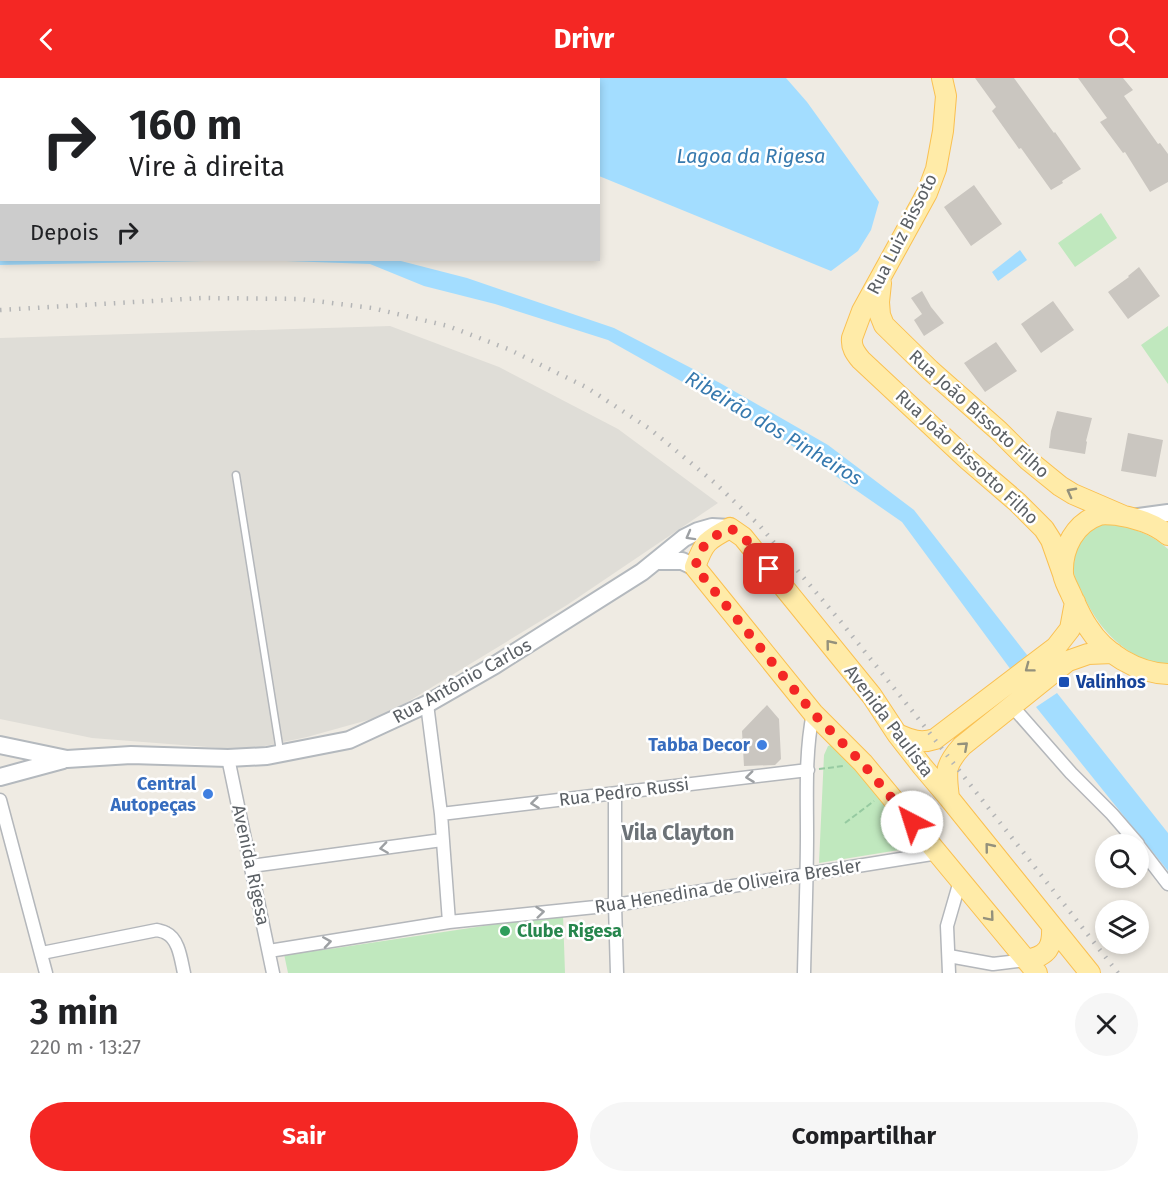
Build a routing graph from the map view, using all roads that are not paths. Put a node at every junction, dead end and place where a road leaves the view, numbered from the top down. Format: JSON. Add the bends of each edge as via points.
{"nodes":[{"id":1,"x":942,"y":78,"type":"edge"},
{"id":2,"x":882,"y":277,"type":"junction"},
{"id":3,"x":884,"y":326,"type":"junction"},
{"id":4,"x":854,"y":351,"type":"junction"},
{"id":5,"x":236,"y":475,"type":"dead end"},
{"id":6,"x":1168,"y":513,"type":"edge"},
{"id":7,"x":1128,"y":517,"type":"junction"},
{"id":8,"x":730,"y":528,"type":"junction"},
{"id":9,"x":1168,"y":535,"type":"edge"},
{"id":10,"x":657,"y":561,"type":"junction"},
{"id":11,"x":695,"y":567,"type":"junction"},
{"id":12,"x":1063,"y":574,"type":"junction"},
{"id":13,"x":1075,"y":602,"type":"junction"},
{"id":14,"x":1113,"y":653,"type":"junction"},
{"id":15,"x":1062,"y":654,"type":"junction"},
{"id":16,"x":1141,"y":669,"type":"junction"},
{"id":17,"x":1168,"y":674,"type":"edge"},
{"id":18,"x":1168,"y":684,"type":"edge"},
{"id":19,"x":427,"y":704,"type":"junction"},
{"id":20,"x":1014,"y":704,"type":"junction"},
{"id":21,"x":813,"y":713,"type":"junction"},
{"id":22,"x":897,"y":734,"type":"junction"},
{"id":23,"x":0,"y":745,"type":"edge"},
{"id":24,"x":281,"y":754,"type":"junction"},
{"id":25,"x":228,"y":758,"type":"junction"},
{"id":26,"x":67,"y":759,"type":"junction"},
{"id":27,"x":808,"y":770,"type":"junction"},
{"id":28,"x":0,"y":777,"type":"edge"},
{"id":29,"x":615,"y":794,"type":"junction"},
{"id":30,"x":949,"y":798,"type":"junction"},
{"id":31,"x":0,"y":800,"type":"edge"},
{"id":32,"x":441,"y":814,"type":"junction"},
{"id":33,"x":1129,"y":834,"type":"edge"},
{"id":34,"x":442,"y":840,"type":"junction"},
{"id":35,"x":938,"y":854,"type":"junction"},
{"id":36,"x":1149,"y":859,"type":"edge"},
{"id":37,"x":251,"y":866,"type":"junction"},
{"id":38,"x":807,"y":875,"type":"junction"},
{"id":39,"x":960,"y":881,"type":"junction"},
{"id":40,"x":1168,"y":884,"type":"edge"},
{"id":41,"x":615,"y":905,"type":"junction"},
{"id":42,"x":449,"y":922,"type":"junction"},
{"id":43,"x":1052,"y":926,"type":"junction"},
{"id":44,"x":269,"y":951,"type":"junction"},
{"id":45,"x":42,"y":953,"type":"junction"},
{"id":46,"x":948,"y":956,"type":"junction"},
{"id":47,"x":1031,"y":966,"type":"edge"},
{"id":48,"x":46,"y":973,"type":"edge"},
{"id":49,"x":184,"y":973,"type":"edge"},
{"id":50,"x":273,"y":973,"type":"edge"},
{"id":51,"x":617,"y":973,"type":"edge"},
{"id":52,"x":804,"y":973,"type":"edge"},
{"id":53,"x":949,"y":973,"type":"edge"},
{"id":54,"x":1090,"y":973,"type":"edge"}],
"edges":[{"from":1,"to":2,"type":"main road","name":"Rua Luiz Bissoto","via":[[946,96],[936,170]]},
{"from":2,"to":3,"type":"main road","via":[[879,302]]},
{"from":2,"to":4,"type":"main road","name":"Rua Luiz Bissoto","via":[[857,322],[852,338]]},
{"from":3,"to":4,"type":"main road","via":[[870,329]]},
{"from":7,"to":3,"type":"main road","name":"Rua João Bissoto Filho","one_way":true,"via":[[1073,494],[1050,479]]},
{"from":4,"to":12,"type":"main road","name":"Rua João Bissotto Filho","via":[[1044,529]]},
{"from":5,"to":24,"type":"lane"},
{"from":6,"to":7,"type":"main road","name":"Rua João Bissoto Filho"},
{"from":7,"to":9,"type":"main road","name":"Rua João Bissoto Filho"},
{"from":7,"to":12,"type":"main road","name":"Rua João Bissoto Filho","via":[[1101,513],[1084,523],[1065,551]]},
{"from":8,"to":10,"type":"main road","name":"Rua Antônio Carlos","one_way":true,"via":[[698,531]]},
{"from":8,"to":11,"type":"main road","via":[[710,539]]},
{"from":22,"to":8,"type":"main road","name":"Avenida Paulista","one_way":true,"via":[[872,696],[744,537]]},
{"from":10,"to":11,"type":"main road","via":[[682,561]]},
{"from":10,"to":19,"type":"main road","name":"Rua Antônio Carlos"},
{"from":11,"to":21,"type":"main road"},
{"from":12,"to":13,"type":"main road"},
{"from":13,"to":14,"type":"main road","via":[[1092,633]]},
{"from":13,"to":15,"type":"main road"},
{"from":14,"to":15,"type":"main road"},
{"from":14,"to":16,"type":"main road"},
{"from":15,"to":20,"type":"main road"},
{"from":15,"to":22,"type":"main road","one_way":true,"via":[[1002,688],[935,739],[921,742]]},
{"from":16,"to":17,"type":"main road"},
{"from":16,"to":18,"type":"main road"},
{"from":19,"to":24,"type":"main road","name":"Rua Antônio Carlos","via":[[349,740]]},
{"from":19,"to":32,"type":"street"},
{"from":30,"to":20,"type":"main road","one_way":true,"via":[[950,759]]},
{"from":20,"to":33,"type":"street"},
{"from":21,"to":27,"type":"street"},
{"from":21,"to":35,"type":"main road","via":[[863,764]]},
{"from":22,"to":30,"type":"main road","name":"Avenida Paulista"},
{"from":23,"to":26,"type":"main road","name":"Rua Antônio Carlos"},
{"from":24,"to":25,"type":"main road","name":"Rua Antônio Carlos"},
{"from":25,"to":26,"type":"main road","name":"Rua Antônio Carlos","via":[[131,755]]},
{"from":25,"to":37,"type":"street","name":"Avenida Rigesa"},
{"from":26,"to":28,"type":"main road"},
{"from":27,"to":29,"type":"street","name":"Rua Pedro Russi","one_way":true},
{"from":27,"to":38,"type":"street"},
{"from":29,"to":32,"type":"street","name":"Rua Pedro Russi","one_way":true},
{"from":29,"to":41,"type":"street"},
{"from":43,"to":30,"type":"main road","name":"Avenida Paulista","one_way":true},
{"from":31,"to":45,"type":"street"},
{"from":32,"to":34,"type":"street"},
{"from":34,"to":37,"type":"street","one_way":true},
{"from":34,"to":42,"type":"street"},
{"from":35,"to":38,"type":"street","name":"Rua Henedina de Oliveira Bresler"},
{"from":35,"to":39,"type":"main road"},
{"from":36,"to":40,"type":"street"},
{"from":37,"to":44,"type":"street","name":"Avenida Rigesa"},
{"from":38,"to":41,"type":"street","name":"Rua Henedina de Oliveira Bresler"},
{"from":38,"to":52,"type":"street"},
{"from":39,"to":46,"type":"street","via":[[947,926]]},
{"from":39,"to":47,"type":"main road","one_way":true},
{"from":42,"to":41,"type":"street","name":"Rua Henedina de Oliveira Bresler","one_way":true},
{"from":41,"to":51,"type":"street"},
{"from":44,"to":42,"type":"street","name":"Rua Henedina de Oliveira Bresler","one_way":true},
{"from":43,"to":47,"type":"main road","via":[[1053,939],[1048,950],[1035,958]]},
{"from":43,"to":54,"type":"main road","name":"Avenida Paulista"},
{"from":44,"to":50,"type":"street","name":"Avenida Rigesa"},
{"from":45,"to":48,"type":"street"},
{"from":45,"to":49,"type":"street","via":[[157,930],[168,933],[175,942]]},
{"from":46,"to":47,"type":"street"},
{"from":46,"to":53,"type":"street"}]}
